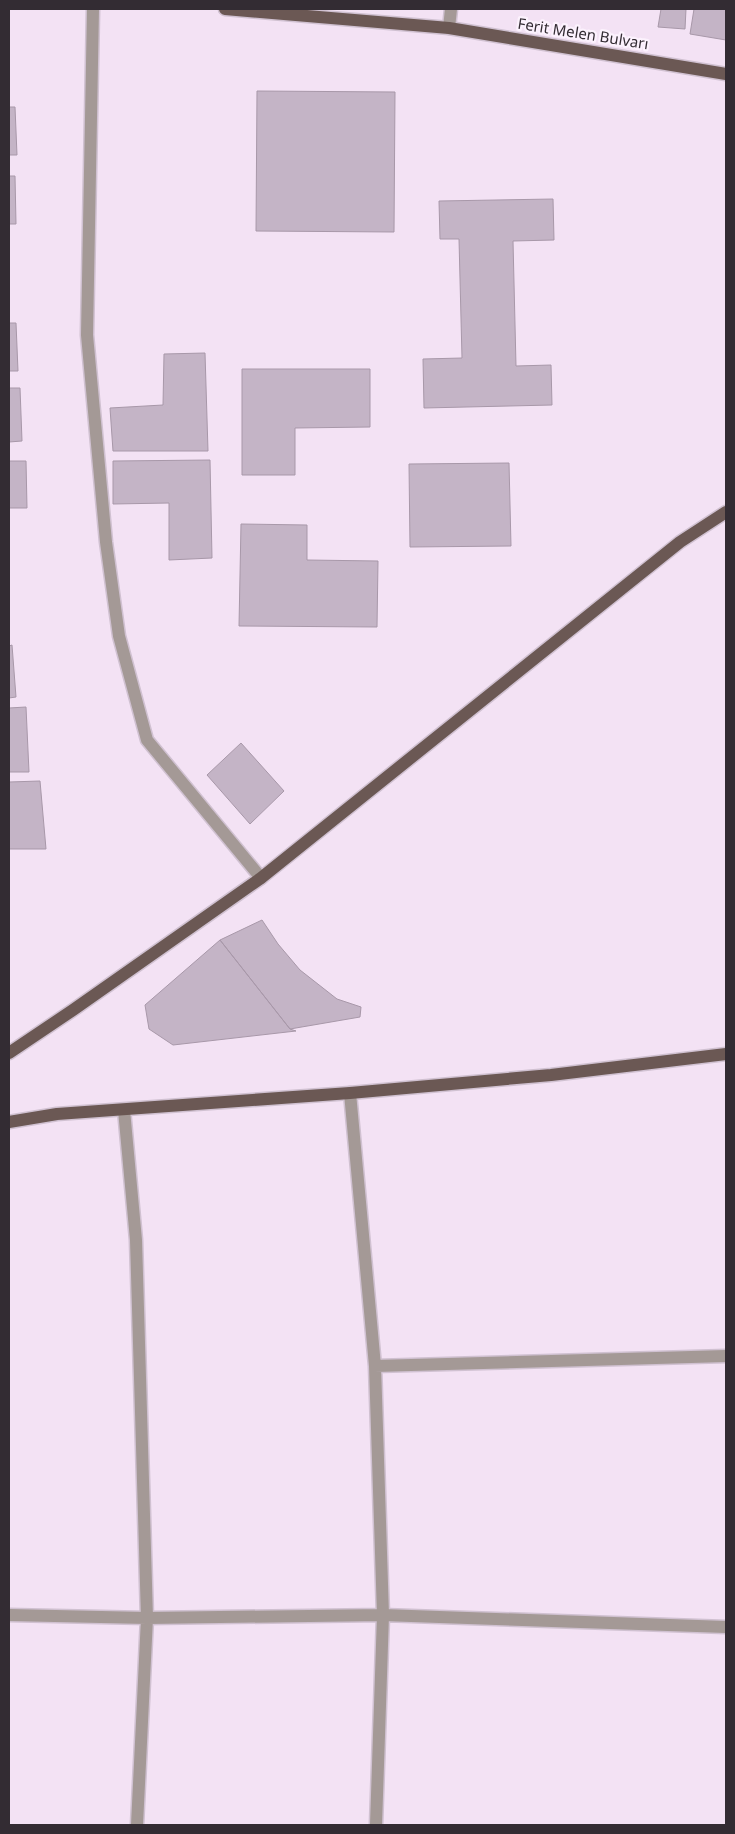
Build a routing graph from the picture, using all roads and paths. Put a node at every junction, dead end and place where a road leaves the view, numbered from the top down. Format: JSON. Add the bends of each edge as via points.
{"nodes":[{"id":1,"x":93,"y":9,"type":"edge"},
{"id":2,"x":225,"y":9,"type":"edge"},
{"id":3,"x":451,"y":9,"type":"edge"},
{"id":4,"x":449,"y":28,"type":"junction"},
{"id":5,"x":726,"y":74,"type":"edge"},
{"id":6,"x":726,"y":512,"type":"edge"},
{"id":7,"x":261,"y":878,"type":"junction"},
{"id":8,"x":9,"y":1052,"type":"edge"},
{"id":9,"x":726,"y":1054,"type":"edge"},
{"id":10,"x":350,"y":1093,"type":"junction"},
{"id":11,"x":124,"y":1110,"type":"junction"},
{"id":12,"x":9,"y":1122,"type":"edge"},
{"id":13,"x":726,"y":1356,"type":"edge"},
{"id":14,"x":374,"y":1366,"type":"junction"},
{"id":15,"x":9,"y":1614,"type":"edge"},
{"id":16,"x":383,"y":1615,"type":"junction"},
{"id":17,"x":147,"y":1618,"type":"junction"},
{"id":18,"x":726,"y":1627,"type":"edge"},
{"id":19,"x":137,"y":1825,"type":"edge"},
{"id":20,"x":376,"y":1825,"type":"edge"}],
"edges":[{"from":1,"to":7,"type":"street","via":[[87,335],[106,542],[119,636],[147,740]]},
{"from":2,"to":4,"type":"main road","name":"Ferit Melen Bulvarı"},
{"from":3,"to":4,"type":"street"},
{"from":4,"to":5,"type":"main road","name":"Ferit Melen Bulvarı"},
{"from":6,"to":7,"type":"main road","via":[[680,542]]},
{"from":7,"to":8,"type":"main road"},
{"from":9,"to":10,"type":"main road","via":[[551,1075]]},
{"from":10,"to":11,"type":"main road"},
{"from":10,"to":14,"type":"street"},
{"from":11,"to":12,"type":"main road","via":[[57,1114]]},
{"from":11,"to":17,"type":"street","via":[[136,1240]]},
{"from":13,"to":14,"type":"street"},
{"from":14,"to":16,"type":"street"},
{"from":15,"to":17,"type":"street"},
{"from":16,"to":17,"type":"street"},
{"from":16,"to":18,"type":"street"},
{"from":16,"to":20,"type":"street"},
{"from":17,"to":19,"type":"street"}]}
